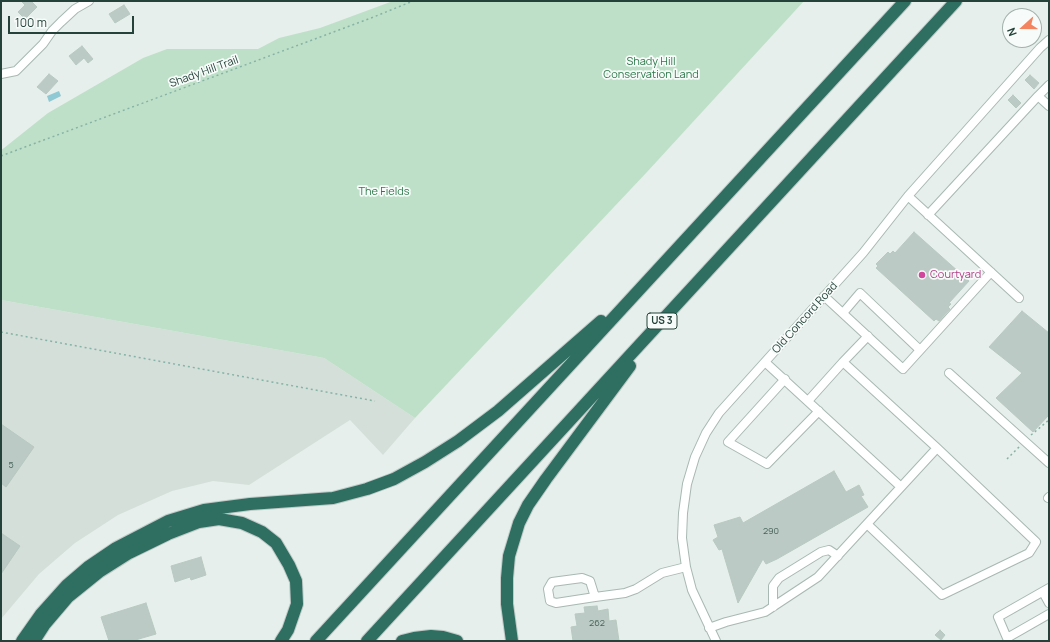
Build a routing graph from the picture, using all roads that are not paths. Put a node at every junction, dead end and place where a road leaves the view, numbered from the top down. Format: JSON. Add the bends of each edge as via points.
{"nodes":[{"id":1,"x":88,"y":1,"type":"edge"},
{"id":2,"x":905,"y":1,"type":"edge"},
{"id":3,"x":956,"y":1,"type":"edge"},
{"id":4,"x":1049,"y":40,"type":"edge"},
{"id":5,"x":1,"y":74,"type":"edge"},
{"id":6,"x":1049,"y":85,"type":"edge"},
{"id":7,"x":1038,"y":96,"type":"junction"},
{"id":8,"x":1049,"y":106,"type":"edge"},
{"id":9,"x":908,"y":196,"type":"junction"},
{"id":10,"x":928,"y":215,"type":"junction"},
{"id":11,"x":991,"y":272,"type":"junction"},
{"id":12,"x":645,"y":282,"type":"junction"},
{"id":13,"x":824,"y":296,"type":"junction"},
{"id":14,"x":1020,"y":298,"type":"dead end"},
{"id":15,"x":843,"y":313,"type":"junction"},
{"id":16,"x":666,"y":317,"type":"junction"},
{"id":17,"x":868,"y":336,"type":"junction"},
{"id":18,"x":920,"y":350,"type":"junction"},
{"id":19,"x":765,"y":362,"type":"junction"},
{"id":20,"x":843,"y":362,"type":"junction"},
{"id":21,"x":949,"y":373,"type":"dead end"},
{"id":22,"x":785,"y":379,"type":"junction"},
{"id":23,"x":808,"y":401,"type":"junction"},
{"id":24,"x":819,"y":411,"type":"junction"},
{"id":25,"x":937,"y":448,"type":"junction"},
{"id":26,"x":1049,"y":463,"type":"edge"},
{"id":27,"x":901,"y":487,"type":"junction"},
{"id":28,"x":867,"y":524,"type":"junction"},
{"id":29,"x":838,"y":556,"type":"junction"},
{"id":30,"x":686,"y":567,"type":"junction"},
{"id":31,"x":1046,"y":590,"type":"edge"},
{"id":32,"x":595,"y":597,"type":"junction"},
{"id":33,"x":1049,"y":603,"type":"edge"},
{"id":34,"x":773,"y":607,"type":"junction"},
{"id":35,"x":1049,"y":614,"type":"edge"},
{"id":36,"x":709,"y":628,"type":"junction"},
{"id":37,"x":22,"y":641,"type":"edge"},
{"id":38,"x":34,"y":641,"type":"edge"},
{"id":39,"x":281,"y":641,"type":"edge"},
{"id":40,"x":316,"y":641,"type":"edge"},
{"id":41,"x":367,"y":641,"type":"edge"},
{"id":42,"x":402,"y":641,"type":"edge"},
{"id":43,"x":457,"y":641,"type":"edge"},
{"id":44,"x":512,"y":641,"type":"edge"},
{"id":45,"x":716,"y":641,"type":"edge"}],
"edges":[{"from":1,"to":5,"type":"street","via":[[61,22],[16,71]]},
{"from":2,"to":12,"type":"highway"},
{"from":3,"to":16,"type":"highway","number":"US 3"},
{"from":4,"to":9,"type":"street","name":"Old Concord Road"},
{"from":6,"to":7,"type":"street"},
{"from":7,"to":8,"type":"street"},
{"from":7,"to":10,"type":"street"},
{"from":9,"to":10,"type":"street"},
{"from":9,"to":13,"type":"street","name":"Old Concord Road","via":[[868,247]]},
{"from":10,"to":11,"type":"street"},
{"from":11,"to":14,"type":"street"},
{"from":11,"to":18,"type":"street"},
{"from":12,"to":37,"type":"highway","via":[[498,411],[425,462],[394,479],[332,498],[204,510],[168,521],[116,548],[88,567],[67,585],[41,614]]},
{"from":12,"to":40,"type":"highway"},
{"from":13,"to":15,"type":"street"},
{"from":13,"to":19,"type":"street","name":"Old Concord Road"},
{"from":15,"to":17,"type":"street"},
{"from":15,"to":18,"type":"street","via":[[860,293]]},
{"from":16,"to":41,"type":"highway","number":"US 3"},
{"from":16,"to":44,"type":"highway","via":[[546,479],[519,522],[509,556],[507,578],[507,604]]},
{"from":17,"to":18,"type":"street","via":[[903,369]]},
{"from":17,"to":20,"type":"street"},
{"from":19,"to":22,"type":"street"},
{"from":19,"to":30,"type":"street","name":"Old Concord Road","via":[[712,423],[695,457],[687,484],[683,513],[682,538]]},
{"from":20,"to":23,"type":"street"},
{"from":20,"to":25,"type":"street"},
{"from":21,"to":26,"type":"street"},
{"from":22,"to":23,"type":"street"},
{"from":22,"to":24,"type":"street","via":[[728,442],[767,464]]},
{"from":23,"to":24,"type":"street"},
{"from":24,"to":27,"type":"street"},
{"from":25,"to":27,"type":"street"},
{"from":25,"to":28,"type":"street","via":[[1036,542],[1029,553],[942,595]]},
{"from":27,"to":28,"type":"street"},
{"from":28,"to":29,"type":"street"},
{"from":29,"to":34,"type":"street","via":[[818,577]]},
{"from":29,"to":34,"type":"street","via":[[829,550],[821,552],[779,578],[774,586]]},
{"from":30,"to":32,"type":"street","via":[[667,570],[625,593]]},
{"from":30,"to":36,"type":"street","name":"Old Concord Road","via":[[696,601]]},
{"from":31,"to":33,"type":"street"},
{"from":31,"to":35,"type":"street","via":[[998,617],[1007,638]]},
{"from":32,"to":32,"type":"street","via":[[590,581],[582,578],[552,582],[548,589],[550,601],[556,603]]},
{"from":34,"to":36,"type":"street"},
{"from":36,"to":45,"type":"street","name":"Old Concord Road"},
{"from":38,"to":39,"type":"highway","via":[[68,597],[99,572],[128,553],[168,534],[198,522],[219,519],[242,523],[262,532],[276,543],[290,565],[296,581],[297,604],[288,630]]},
{"from":42,"to":43,"type":"highway","via":[[431,636]]}]}
